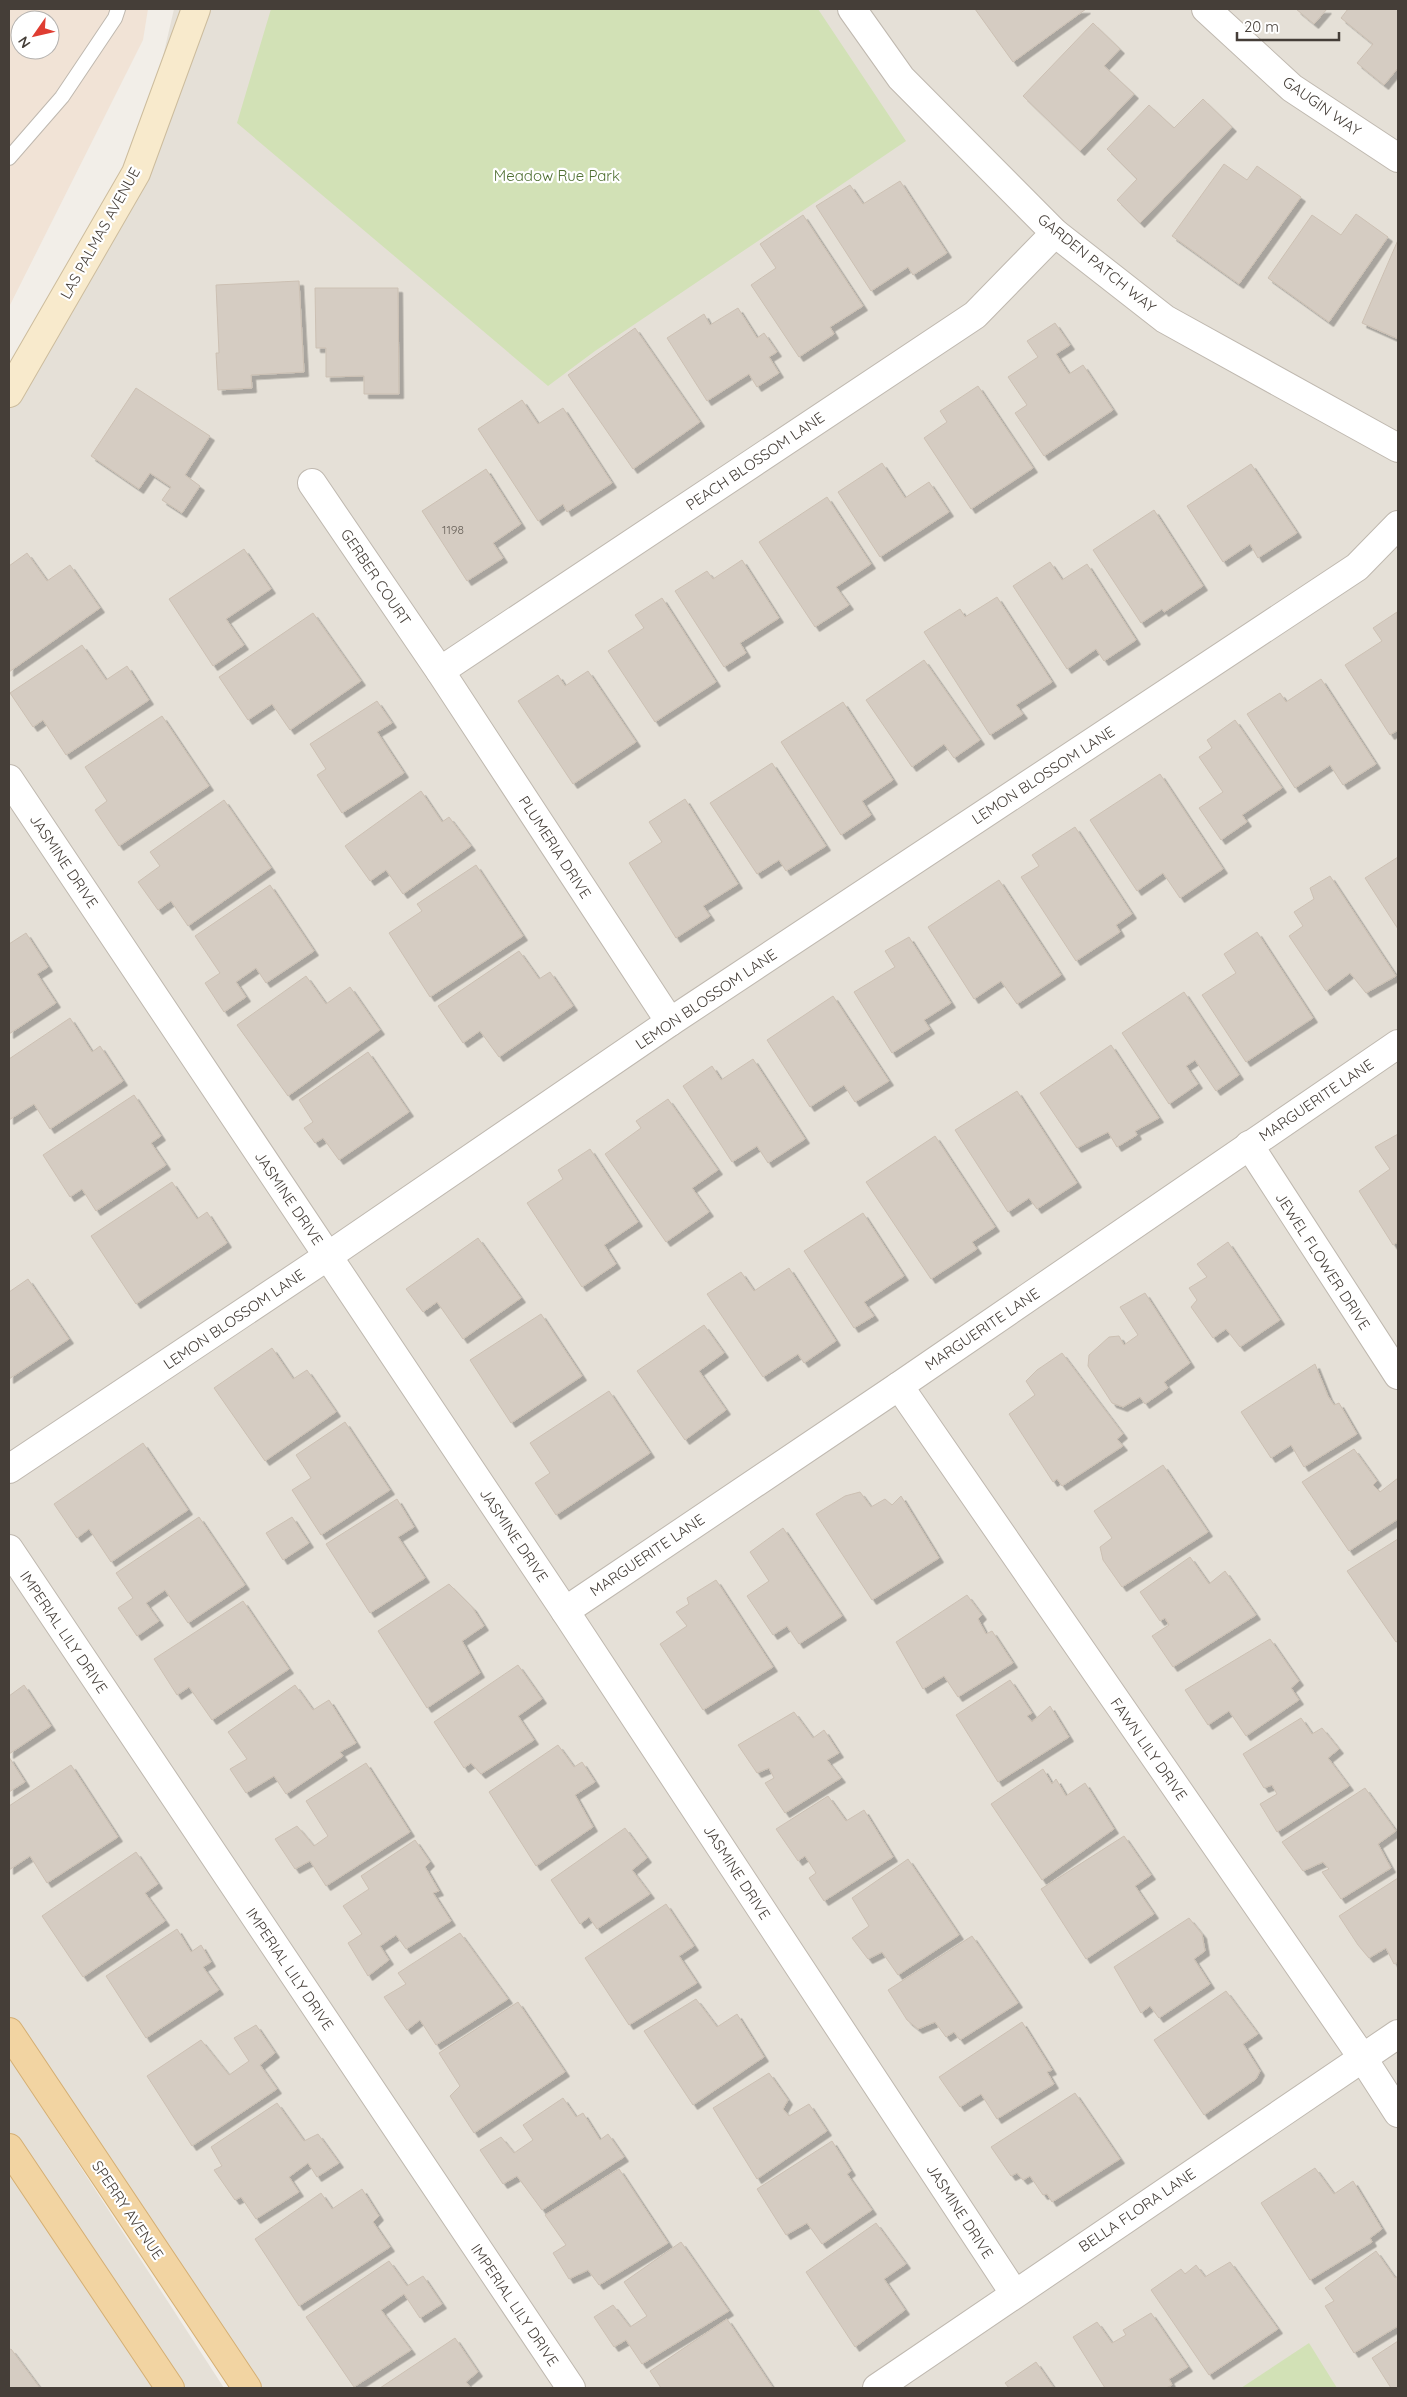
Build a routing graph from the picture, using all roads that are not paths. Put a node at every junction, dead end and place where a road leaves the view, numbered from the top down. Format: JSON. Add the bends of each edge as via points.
{"nodes":[{"id":1,"x":118,"y":9,"type":"edge"},
{"id":2,"x":196,"y":9,"type":"edge"},
{"id":3,"x":852,"y":9,"type":"edge"},
{"id":4,"x":1206,"y":9,"type":"edge"},
{"id":5,"x":9,"y":158,"type":"edge"},
{"id":6,"x":1398,"y":158,"type":"edge"},
{"id":7,"x":1055,"y":233,"type":"junction"},
{"id":8,"x":9,"y":394,"type":"edge"},
{"id":9,"x":1398,"y":448,"type":"edge"},
{"id":10,"x":312,"y":483,"type":"dead end"},
{"id":11,"x":1398,"y":525,"type":"edge"},
{"id":12,"x":440,"y":671,"type":"junction"},
{"id":13,"x":9,"y":779,"type":"edge"},
{"id":14,"x":670,"y":1022,"type":"junction"},
{"id":15,"x":1398,"y":1044,"type":"edge"},
{"id":16,"x":1249,"y":1145,"type":"junction"},
{"id":17,"x":328,"y":1256,"type":"junction"},
{"id":18,"x":1398,"y":1375,"type":"edge"},
{"id":19,"x":899,"y":1386,"type":"junction"},
{"id":20,"x":9,"y":1469,"type":"edge"},
{"id":21,"x":9,"y":1549,"type":"edge"},
{"id":22,"x":565,"y":1611,"type":"junction"},
{"id":23,"x":9,"y":2032,"type":"edge"},
{"id":24,"x":1398,"y":2034,"type":"edge"},
{"id":25,"x":1362,"y":2057,"type":"junction"},
{"id":26,"x":1398,"y":2113,"type":"edge"},
{"id":27,"x":9,"y":2148,"type":"edge"},
{"id":28,"x":1014,"y":2293,"type":"junction"},
{"id":29,"x":170,"y":2388,"type":"edge"},
{"id":30,"x":247,"y":2388,"type":"edge"},
{"id":31,"x":571,"y":2388,"type":"edge"},
{"id":32,"x":877,"y":2388,"type":"edge"}],
"edges":[{"from":1,"to":5,"type":"lane","via":[[116,18],[62,98]]},
{"from":2,"to":8,"type":"street","name":"LAS PALMAS AVENUE","via":[[136,173]]},
{"from":3,"to":7,"type":"street","name":"GARDEN PATCH WAY","via":[[902,78]]},
{"from":4,"to":6,"type":"street","name":"GAUGIN WAY","via":[[1292,88]]},
{"from":7,"to":9,"type":"street","name":"GARDEN PATCH WAY","via":[[1165,319]]},
{"from":7,"to":12,"type":"street","name":"PEACH BLOSSOM LANE","via":[[975,314]]},
{"from":10,"to":12,"type":"street","name":"GERBER COURT"},
{"from":11,"to":14,"type":"street","name":"LEMON BLOSSOM LANE","via":[[1357,567]]},
{"from":12,"to":14,"type":"street","name":"PLUMERIA DRIVE"},
{"from":13,"to":17,"type":"street","name":"JASMINE DRIVE"},
{"from":14,"to":17,"type":"street","name":"LEMON BLOSSOM LANE"},
{"from":15,"to":16,"type":"street","name":"MARGUERITE LANE"},
{"from":16,"to":18,"type":"street","name":"JEWEL FLOWER DRIVE"},
{"from":16,"to":19,"type":"street","name":"MARGUERITE LANE"},
{"from":17,"to":20,"type":"street","name":"LEMON BLOSSOM LANE"},
{"from":17,"to":22,"type":"street","name":"JASMINE DRIVE"},
{"from":19,"to":22,"type":"street","name":"MARGUERITE LANE"},
{"from":19,"to":25,"type":"street","name":"FAWN LILY DRIVE"},
{"from":21,"to":31,"type":"street","name":"IMPERIAL LILY DRIVE"},
{"from":22,"to":28,"type":"street","name":"JASMINE DRIVE"},
{"from":23,"to":30,"type":"main road","name":"SPERRY AVENUE"},
{"from":24,"to":25,"type":"street","name":"BELLA FLORA LANE"},
{"from":25,"to":26,"type":"street","name":"FAWN LILY DRIVE"},
{"from":25,"to":28,"type":"street","name":"BELLA FLORA LANE"},
{"from":27,"to":29,"type":"main road"},
{"from":28,"to":32,"type":"street","name":"BELLA FLORA LANE"}]}
